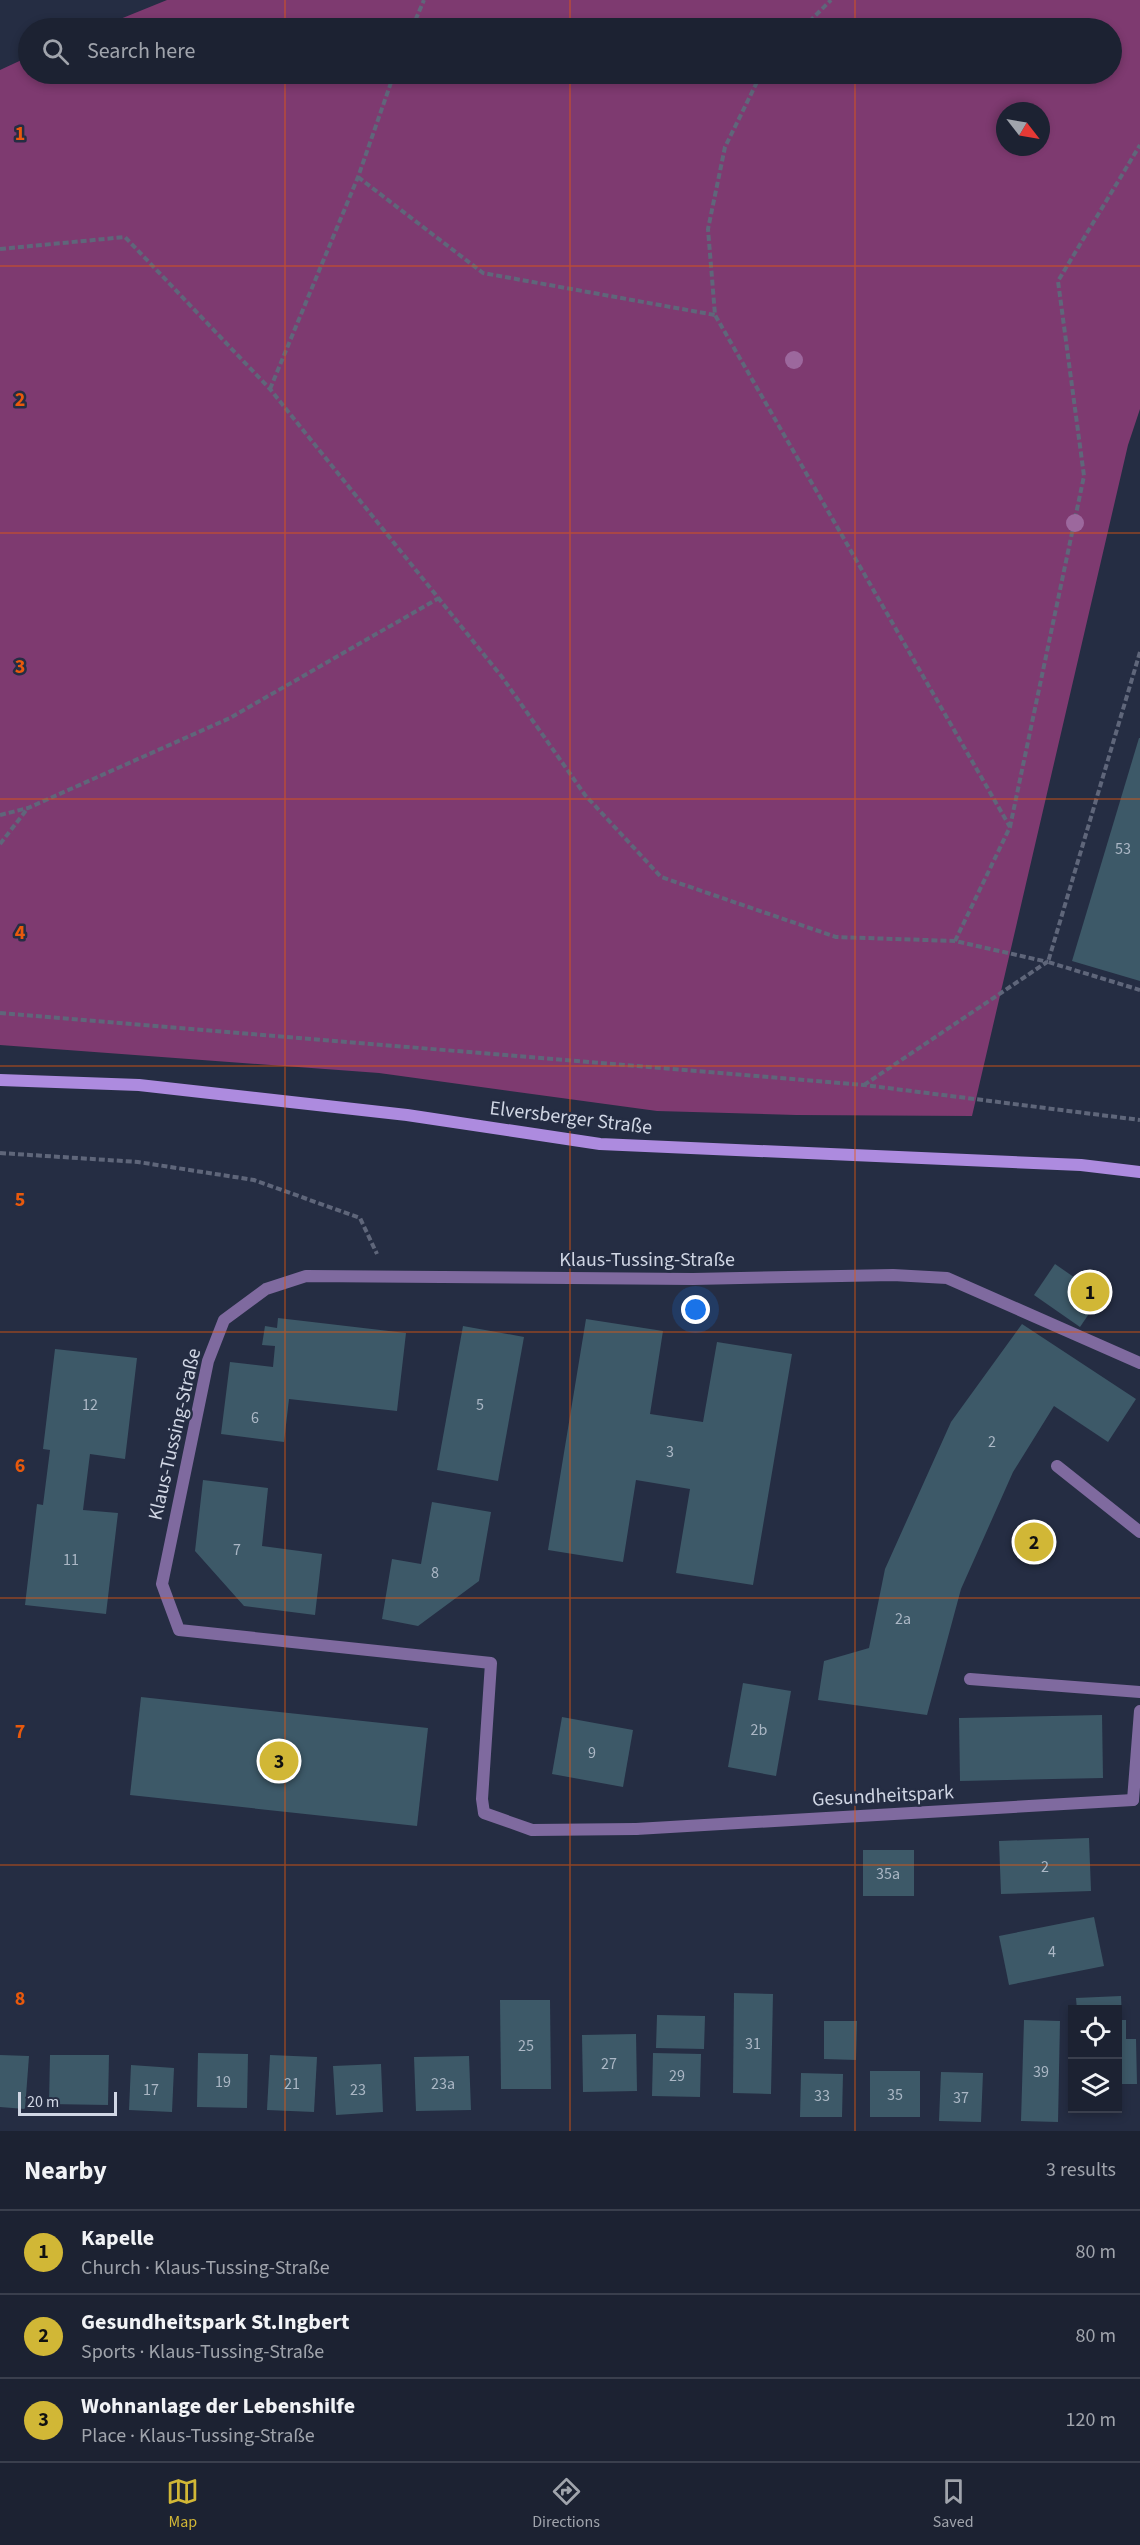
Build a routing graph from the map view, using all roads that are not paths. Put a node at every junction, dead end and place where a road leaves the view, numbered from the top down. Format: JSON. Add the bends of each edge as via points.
{"nodes":[{"id":1,"x":0,"y":1080,"type":"edge"},
{"id":2,"x":1140,"y":1172,"type":"edge"},
{"id":3,"x":1140,"y":1363,"type":"edge"},
{"id":4,"x":1057,"y":1466,"type":"dead end"},
{"id":5,"x":1140,"y":1532,"type":"edge"},
{"id":6,"x":970,"y":1679,"type":"dead end"},
{"id":7,"x":1140,"y":1692,"type":"edge"},
{"id":8,"x":1140,"y":1711,"type":"edge"},
{"id":9,"x":636,"y":1829,"type":"joint"}],
"edges":[{"from":1,"to":2,"type":"main road","name":"Elversberger Straße","via":[[151,1087],[407,1115],[600,1144],[1081,1165]]},
{"from":3,"to":9,"type":"street","name":"Klaus-Tussing-Straße","via":[[947,1278],[893,1275],[693,1279],[306,1276],[267,1289],[224,1320],[208,1361],[162,1584],[179,1630],[491,1663],[484,1814],[532,1830]]},
{"from":4,"to":5,"type":"street"},
{"from":6,"to":7,"type":"street"},
{"from":8,"to":9,"type":"street","name":"Gesundheitspark","via":[[1133,1800]]}]}
